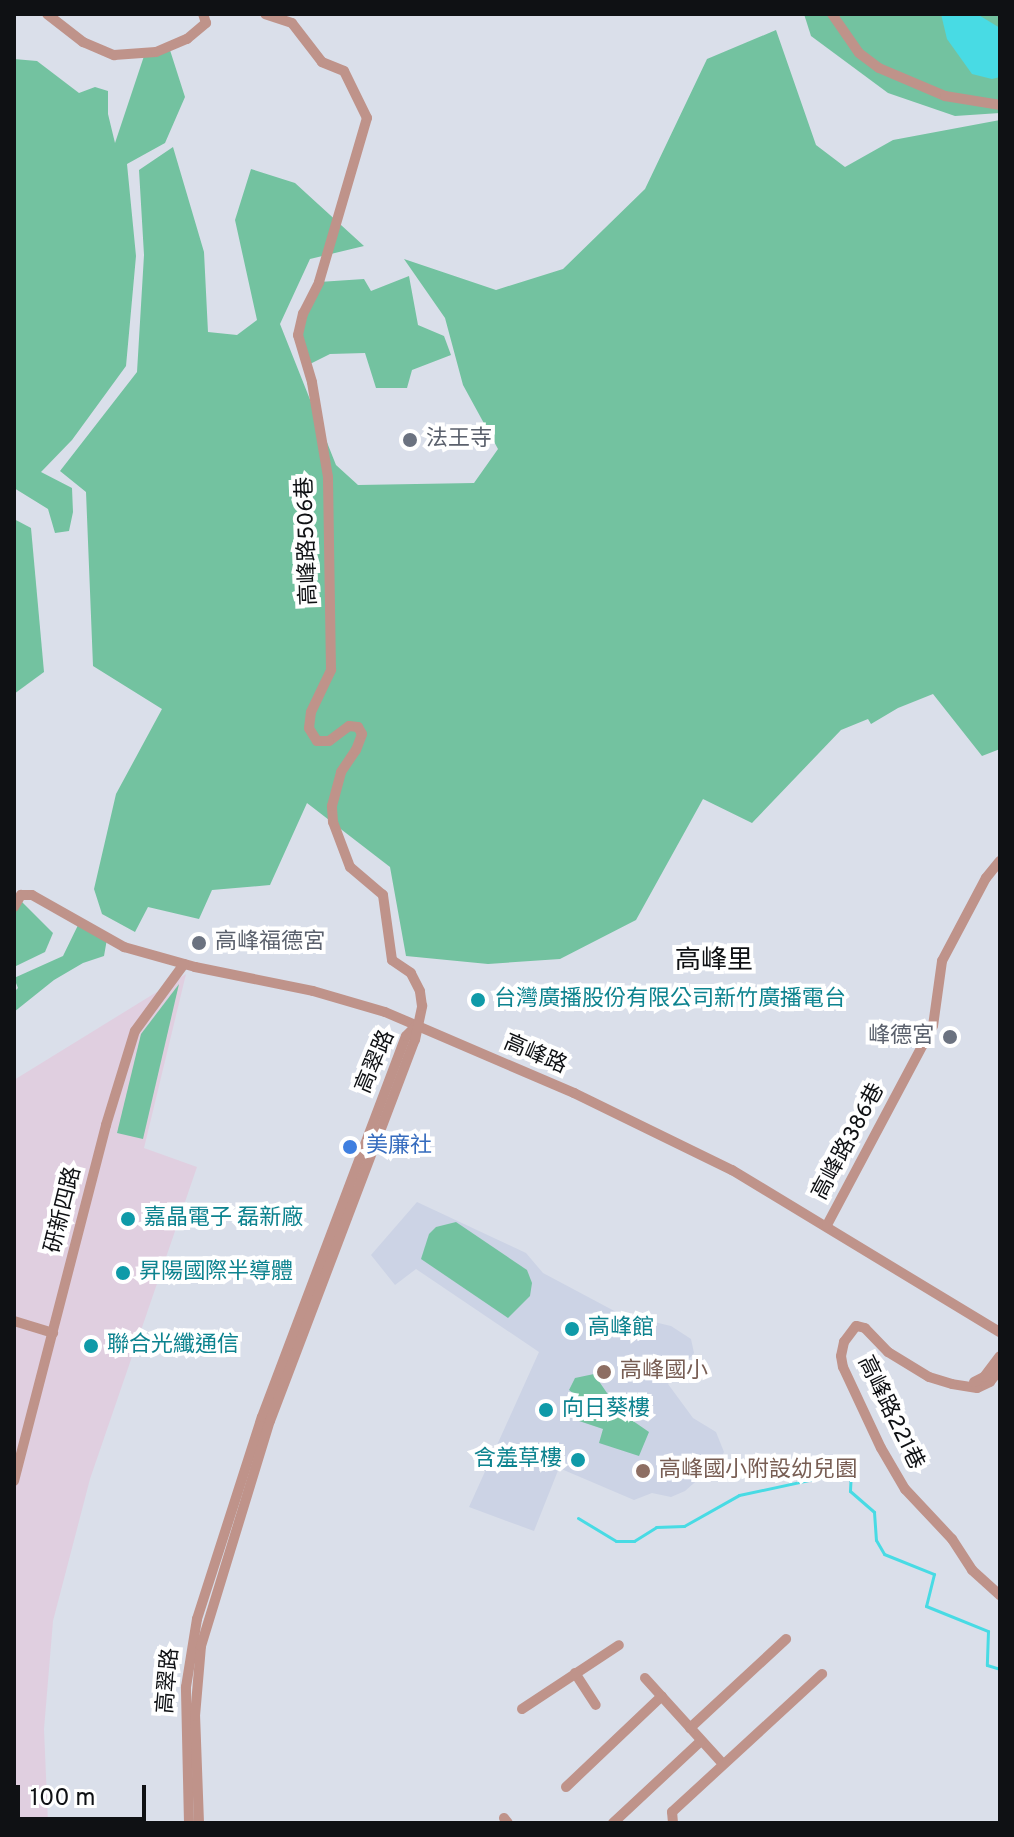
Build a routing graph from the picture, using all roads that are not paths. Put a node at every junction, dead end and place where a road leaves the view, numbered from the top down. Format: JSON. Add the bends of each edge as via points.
{"nodes":[{"id":1,"x":47,"y":14,"type":"edge"},
{"id":2,"x":203,"y":14,"type":"edge"},
{"id":3,"x":265,"y":14,"type":"edge"},
{"id":4,"x":832,"y":14,"type":"edge"},
{"id":5,"x":1000,"y":105,"type":"edge"},
{"id":6,"x":1000,"y":861,"type":"edge"},
{"id":7,"x":14,"y":907,"type":"edge"},
{"id":8,"x":184,"y":964,"type":"junction"},
{"id":9,"x":416,"y":1026,"type":"junction"},
{"id":10,"x":827,"y":1225,"type":"junction"},
{"id":11,"x":14,"y":1321,"type":"edge"},
{"id":12,"x":1000,"y":1332,"type":"edge"},
{"id":13,"x":53,"y":1333,"type":"junction"},
{"id":14,"x":1000,"y":1356,"type":"edge"},
{"id":15,"x":1000,"y":1369,"type":"edge"},
{"id":16,"x":952,"y":1384,"type":"junction"},
{"id":17,"x":14,"y":1481,"type":"edge"},
{"id":18,"x":1000,"y":1595,"type":"edge"},
{"id":19,"x":786,"y":1639,"type":"dead end"},
{"id":20,"x":619,"y":1645,"type":"dead end"},
{"id":21,"x":575,"y":1673,"type":"junction"},
{"id":22,"x":822,"y":1674,"type":"dead end"},
{"id":23,"x":645,"y":1678,"type":"dead end"},
{"id":24,"x":662,"y":1696,"type":"junction"},
{"id":25,"x":596,"y":1705,"type":"dead end"},
{"id":26,"x":522,"y":1709,"type":"dead end"},
{"id":27,"x":690,"y":1728,"type":"junction"},
{"id":28,"x":701,"y":1741,"type":"junction"},
{"id":29,"x":723,"y":1764,"type":"junction"},
{"id":30,"x":566,"y":1787,"type":"dead end"},
{"id":31,"x":189,"y":1823,"type":"edge"},
{"id":32,"x":199,"y":1823,"type":"edge"},
{"id":33,"x":613,"y":1823,"type":"edge"},
{"id":34,"x":673,"y":1823,"type":"edge"}],
"edges":[{"from":1,"to":2,"type":"street","via":[[83,42],[114,55],[156,52],[187,39],[206,23]]},
{"from":3,"to":9,"type":"street","name":"高峰路506巷","via":[[292,23],[322,62],[344,71],[367,118],[298,335],[328,477],[331,670],[309,728],[317,741],[329,741],[349,726],[362,734],[341,772],[333,822],[350,867],[383,895],[392,960],[411,973],[420,991]]},
{"from":4,"to":5,"type":"street","via":[[859,53],[879,68],[945,96]]},
{"from":6,"to":10,"type":"street","name":"高峰路386巷","via":[[942,961],[933,1026]]},
{"from":7,"to":8,"type":"street","name":"高峰路","via":[[21,895],[32,895],[124,947]]},
{"from":8,"to":9,"type":"street","name":"高峰路","via":[[313,991]]},
{"from":8,"to":13,"type":"street","name":"研新四路","via":[[135,1031]]},
{"from":9,"to":10,"type":"street","name":"高峰路","via":[[668,1139]]},
{"from":9,"to":31,"type":"street","name":"高翠路","via":[[406,1036],[262,1417],[197,1619],[186,1687]]},
{"from":9,"to":32,"type":"street","name":"高翠路","via":[[270,1421],[201,1646],[195,1716]]},
{"from":10,"to":12,"type":"street","name":"高峰路"},
{"from":11,"to":13,"type":"street"},
{"from":13,"to":17,"type":"street","name":"研新四路"},
{"from":14,"to":16,"type":"street","via":[[984,1377]]},
{"from":15,"to":16,"type":"street","via":[[977,1388]]},
{"from":16,"to":18,"type":"street","name":"高峰路221巷","via":[[929,1377],[888,1352],[865,1328],[856,1326],[849,1333],[843,1367],[905,1489],[952,1539],[972,1570]]},
{"from":19,"to":27,"type":"street"},
{"from":20,"to":21,"type":"street"},
{"from":21,"to":25,"type":"street"},
{"from":21,"to":26,"type":"street"},
{"from":22,"to":29,"type":"street"},
{"from":23,"to":24,"type":"street"},
{"from":24,"to":27,"type":"street"},
{"from":24,"to":30,"type":"street"},
{"from":27,"to":28,"type":"street"},
{"from":28,"to":29,"type":"street"},
{"from":28,"to":33,"type":"street"},
{"from":29,"to":34,"type":"street","via":[[672,1812]]}]}
